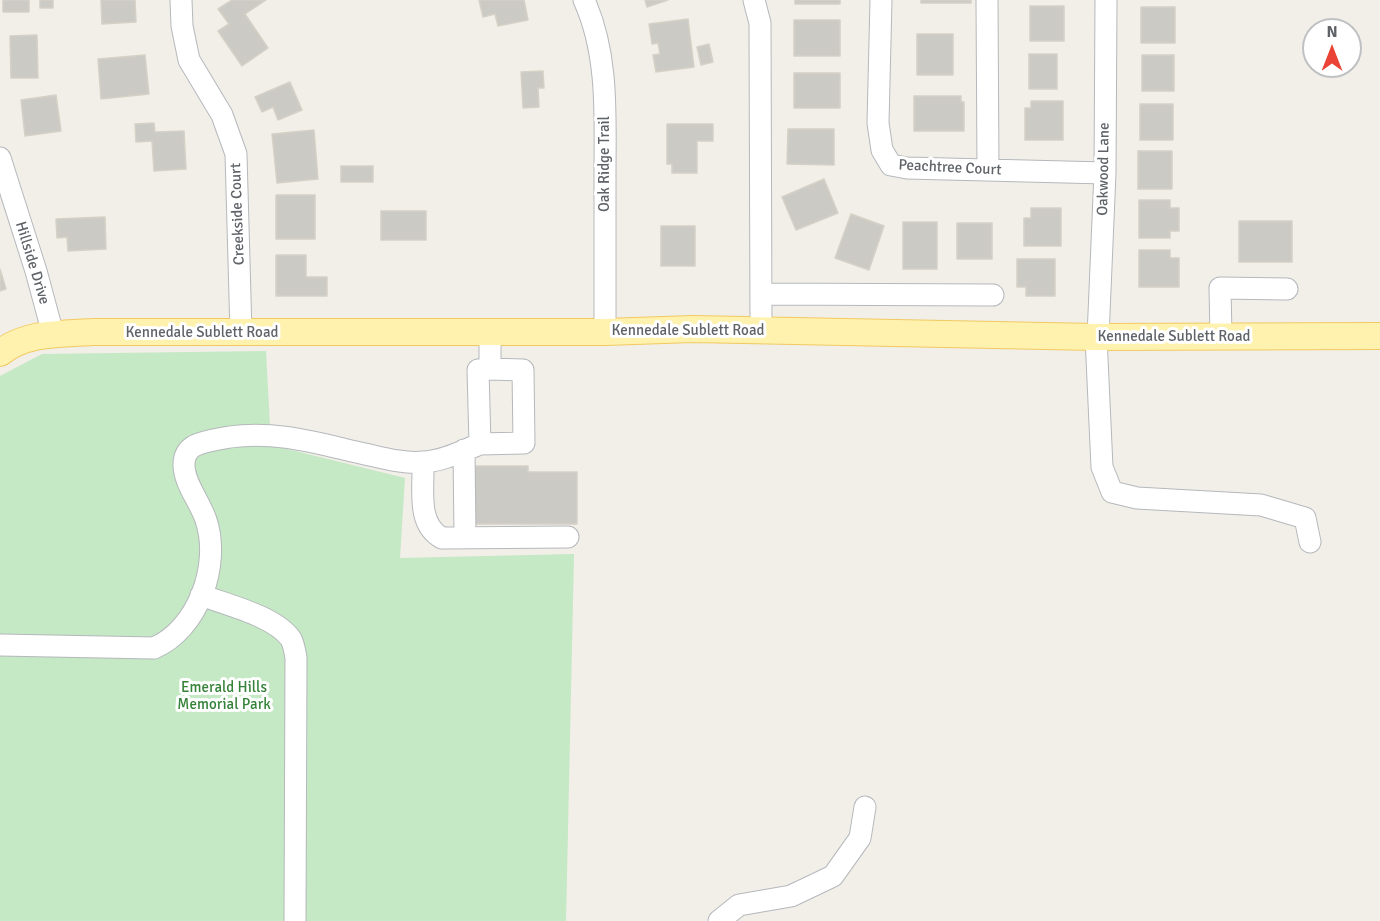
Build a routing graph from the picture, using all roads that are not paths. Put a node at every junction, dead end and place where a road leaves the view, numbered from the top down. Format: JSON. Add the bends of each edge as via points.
{"nodes":[{"id":1,"x":182,"y":0,"type":"edge"},
{"id":2,"x":584,"y":0,"type":"edge"},
{"id":3,"x":754,"y":0,"type":"edge"},
{"id":4,"x":881,"y":0,"type":"edge"},
{"id":5,"x":987,"y":0,"type":"edge"},
{"id":6,"x":1106,"y":0,"type":"edge"},
{"id":7,"x":0,"y":158,"type":"edge"},
{"id":8,"x":988,"y":170,"type":"junction"},
{"id":9,"x":1105,"y":173,"type":"junction"},
{"id":10,"x":5,"y":191,"type":"edge"},
{"id":11,"x":1287,"y":289,"type":"dead end"},
{"id":12,"x":761,"y":294,"type":"junction"},
{"id":13,"x":993,"y":295,"type":"dead end"},
{"id":14,"x":761,"y":331,"type":"junction"},
{"id":15,"x":605,"y":332,"type":"junction"},
{"id":16,"x":241,"y":333,"type":"junction"},
{"id":17,"x":490,"y":333,"type":"junction"},
{"id":18,"x":53,"y":334,"type":"junction"},
{"id":19,"x":1221,"y":336,"type":"junction"},
{"id":20,"x":1380,"y":336,"type":"edge"},
{"id":21,"x":1097,"y":337,"type":"junction"},
{"id":22,"x":0,"y":353,"type":"edge"},
{"id":23,"x":490,"y":369,"type":"junction"},
{"id":24,"x":472,"y":447,"type":"junction"},
{"id":25,"x":423,"y":462,"type":"junction"},
{"id":26,"x":568,"y":537,"type":"dead end"},
{"id":27,"x":465,"y":538,"type":"junction"},
{"id":28,"x":1310,"y":542,"type":"dead end"},
{"id":29,"x":201,"y":595,"type":"junction"},
{"id":30,"x":0,"y":645,"type":"edge"},
{"id":31,"x":865,"y":807,"type":"dead end"},
{"id":32,"x":296,"y":921,"type":"edge"},
{"id":33,"x":719,"y":921,"type":"edge"}],
"edges":[{"from":1,"to":16,"type":"street","name":"Creekside Court","via":[[182,26],[189,60],[222,115],[236,154]]},
{"from":2,"to":15,"type":"street","name":"Oak Ridge Trail","via":[[598,40],[605,94]]},
{"from":3,"to":12,"type":"street","via":[[760,23]]},
{"from":4,"to":8,"type":"street","name":"Peachtree Court","via":[[878,123],[882,150],[891,165]]},
{"from":5,"to":8,"type":"street"},
{"from":6,"to":9,"type":"street","name":"Oakwood Lane"},
{"from":7,"to":10,"type":"street","name":"Hillside Drive"},
{"from":8,"to":9,"type":"street","name":"Peachtree Court"},
{"from":9,"to":21,"type":"street","name":"Oakwood Lane"},
{"from":10,"to":18,"type":"street","name":"Hillside Drive"},
{"from":11,"to":19,"type":"street","via":[[1220,288]]},
{"from":12,"to":13,"type":"street"},
{"from":12,"to":14,"type":"street"},
{"from":14,"to":15,"type":"main road","name":"Kennedale Sublett Road"},
{"from":14,"to":21,"type":"main road","name":"Kennedale Sublett Road"},
{"from":15,"to":17,"type":"main road","name":"Kennedale Sublett Road"},
{"from":16,"to":17,"type":"main road","name":"Kennedale Sublett Road"},
{"from":16,"to":18,"type":"main road","name":"Kennedale Sublett Road"},
{"from":17,"to":23,"type":"street"},
{"from":18,"to":22,"type":"main road","name":"Kennedale Sublett Road","via":[[25,339]]},
{"from":19,"to":20,"type":"main road","name":"Kennedale Sublett Road"},
{"from":19,"to":21,"type":"main road","name":"Kennedale Sublett Road"},
{"from":21,"to":28,"type":"street","name":"Oakwood Lane","via":[[1102,467],[1112,492],[1137,498],[1261,505],[1305,518]]},
{"from":23,"to":24,"type":"street","via":[[478,370]]},
{"from":23,"to":24,"type":"street","via":[[523,370],[524,443]]},
{"from":24,"to":25,"type":"street"},
{"from":24,"to":27,"type":"street"},
{"from":25,"to":27,"type":"street","via":[[426,523],[442,538]]},
{"from":25,"to":29,"type":"street","via":[[392,460],[285,436],[247,435],[194,446],[185,454],[183,466],[209,531],[209,561]]},
{"from":26,"to":27,"type":"street"},
{"from":29,"to":30,"type":"street","via":[[184,626],[166,643],[153,648]]},
{"from":29,"to":32,"type":"street","via":[[269,621],[293,642],[297,658]]},
{"from":31,"to":33,"type":"street","via":[[860,838],[833,876],[791,896],[739,906]]}]}
